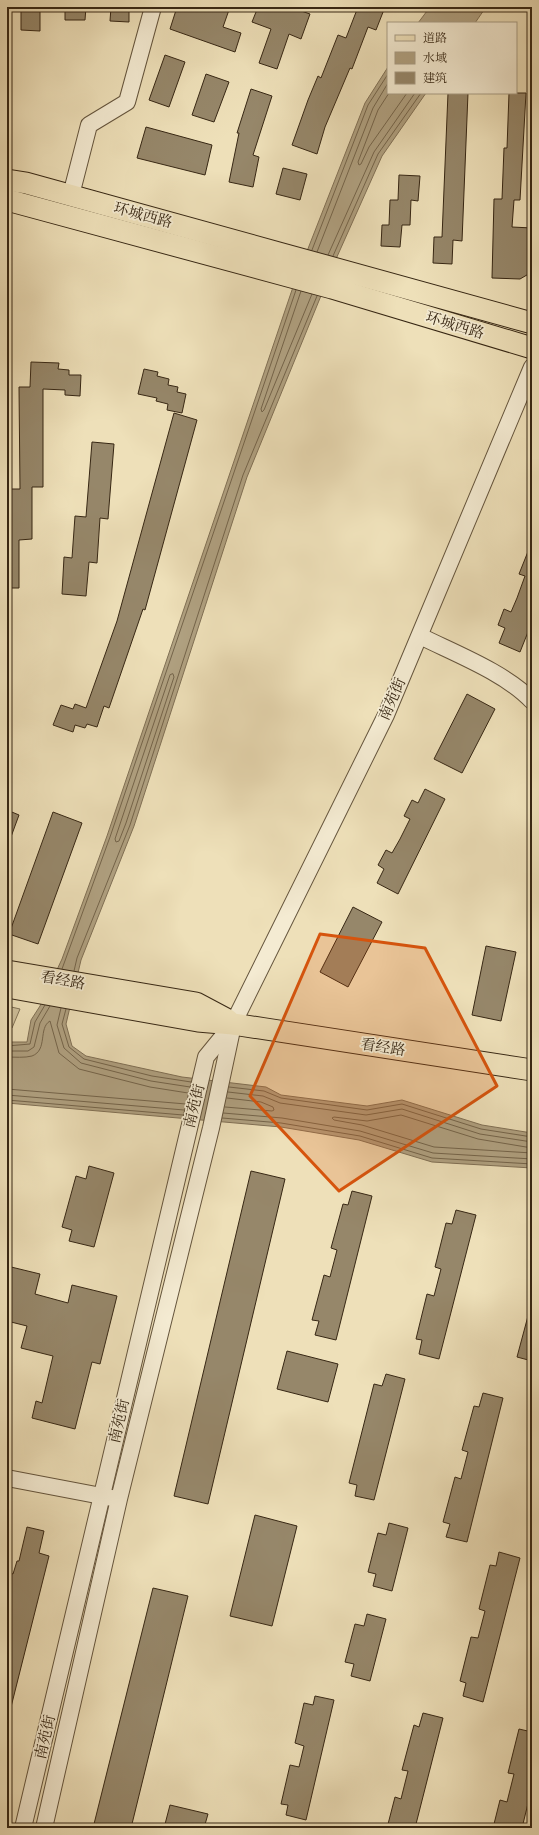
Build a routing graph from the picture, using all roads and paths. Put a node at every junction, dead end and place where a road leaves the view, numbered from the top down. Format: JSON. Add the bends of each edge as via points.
{"nodes":[{"id":1,"x":153,"y":7,"type":"edge"},
{"id":2,"x":7,"y":180,"type":"edge"},
{"id":3,"x":71,"y":195,"type":"junction"},
{"id":4,"x":7,"y":200,"type":"edge"},
{"id":5,"x":335,"y":279,"type":"junction"},
{"id":6,"x":532,"y":323,"type":"edge"},
{"id":7,"x":532,"y":348,"type":"edge"},
{"id":8,"x":532,"y":366,"type":"edge"},
{"id":9,"x":420,"y":636,"type":"junction"},
{"id":10,"x":532,"y":701,"type":"edge"},
{"id":11,"x":7,"y":971,"type":"edge"},
{"id":12,"x":21,"y":984,"type":"edge"},
{"id":13,"x":234,"y":1024,"type":"junction"},
{"id":14,"x":532,"y":1070,"type":"edge"},
{"id":15,"x":7,"y":1478,"type":"edge"},
{"id":16,"x":102,"y":1496,"type":"junction"},
{"id":17,"x":119,"y":1499,"type":"junction"},
{"id":18,"x":23,"y":1828,"type":"edge"},
{"id":19,"x":44,"y":1828,"type":"edge"}],
"edges":[{"from":1,"to":3,"type":"street","via":[[127,102],[90,125]]},
{"from":2,"to":3,"type":"main road","name":"环城西路"},
{"from":3,"to":5,"type":"main road","name":"环城西路","via":[[279,252]]},
{"from":4,"to":5,"type":"main road","name":"环城西路","via":[[277,273]]},
{"from":5,"to":6,"type":"main road","name":"环城西路"},
{"from":5,"to":7,"type":"main road","name":"环城西路"},
{"from":8,"to":9,"type":"street","name":"南苑街"},
{"from":9,"to":10,"type":"street","via":[[501,677],[523,691]]},
{"from":9,"to":13,"type":"street","name":"南苑街","via":[[386,714]]},
{"from":11,"to":12,"type":"main road","name":"看经路"},
{"from":12,"to":13,"type":"main road","name":"看经路","via":[[72,990],[198,1021]]},
{"from":13,"to":14,"type":"main road","name":"看经路"},
{"from":13,"to":16,"type":"street","name":"南苑街","via":[[206,1056]]},
{"from":13,"to":17,"type":"street","name":"南苑街","via":[[211,1128]]},
{"from":15,"to":16,"type":"street"},
{"from":16,"to":17,"type":"street"},
{"from":16,"to":18,"type":"street","name":"南苑街"},
{"from":17,"to":19,"type":"street","name":"南苑街"}]}
